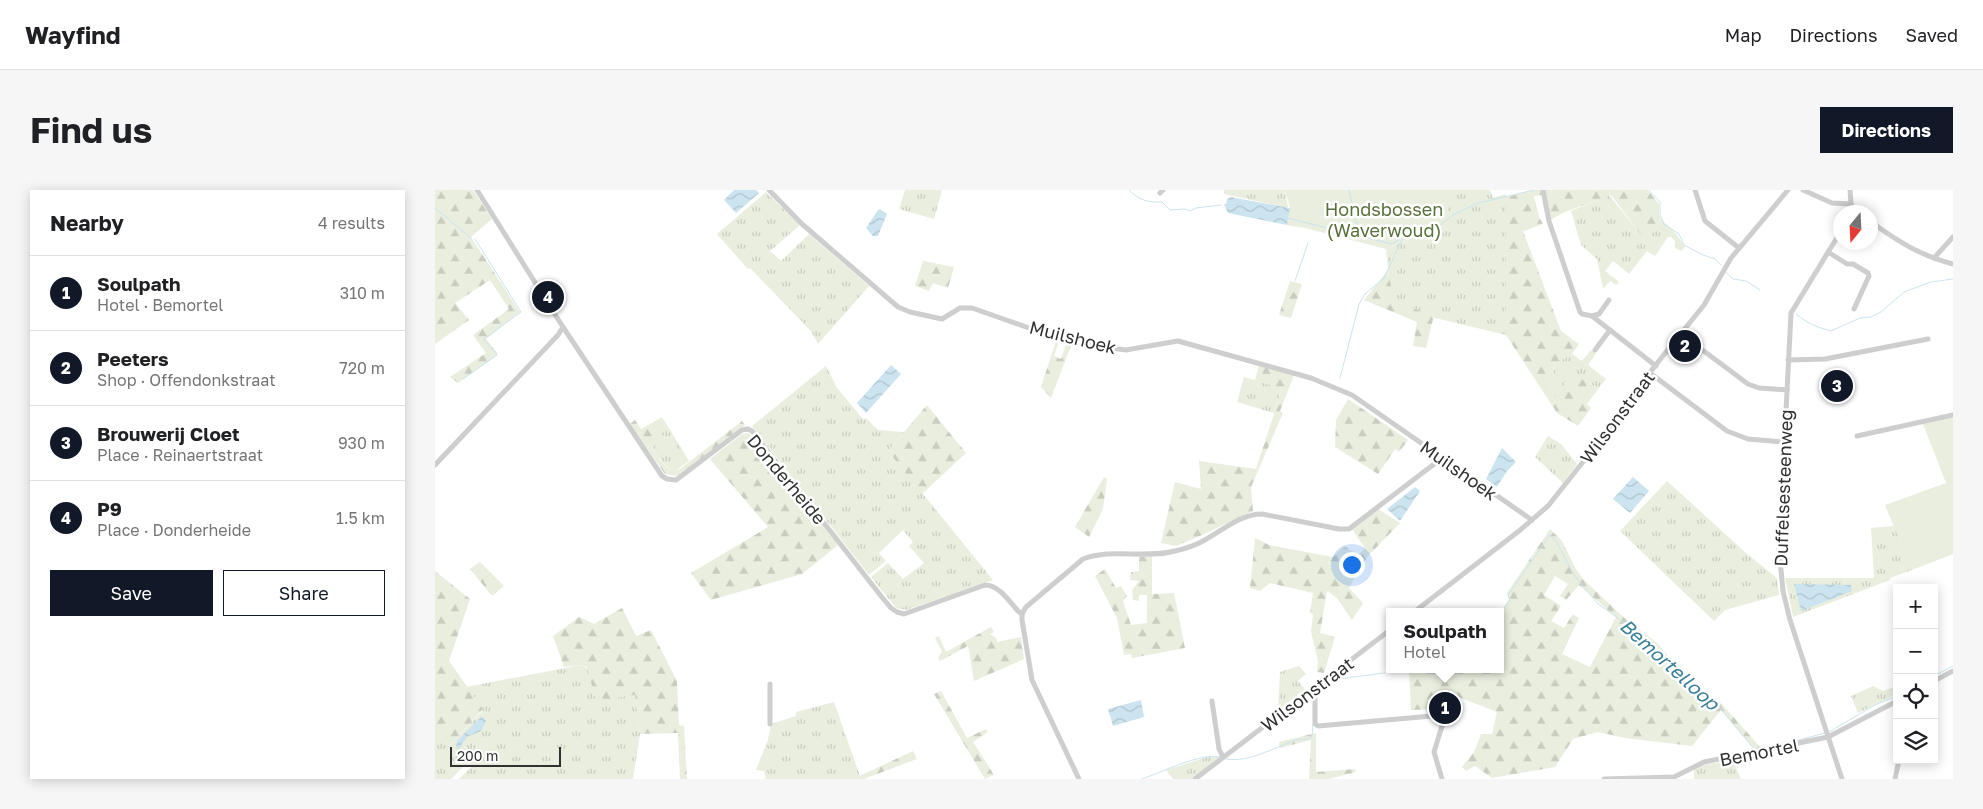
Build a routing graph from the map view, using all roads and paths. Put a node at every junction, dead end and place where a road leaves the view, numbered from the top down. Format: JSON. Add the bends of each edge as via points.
{"nodes":[{"id":1,"x":477,"y":190,"type":"edge"},
{"id":2,"x":769,"y":190,"type":"edge"},
{"id":3,"x":1543,"y":190,"type":"edge"},
{"id":4,"x":1695,"y":190,"type":"edge"},
{"id":5,"x":1788,"y":190,"type":"edge"},
{"id":6,"x":1803,"y":190,"type":"edge"},
{"id":7,"x":1850,"y":190,"type":"edge"},
{"id":8,"x":1851,"y":204,"type":"joint"},
{"id":9,"x":1878,"y":227,"type":"edge"},
{"id":10,"x":1953,"y":237,"type":"edge"},
{"id":11,"x":1833,"y":244,"type":"edge"},
{"id":12,"x":1739,"y":248,"type":"junction"},
{"id":13,"x":1828,"y":252,"type":"junction"},
{"id":14,"x":1934,"y":258,"type":"junction"},
{"id":15,"x":1953,"y":264,"type":"edge"},
{"id":16,"x":1609,"y":300,"type":"dead end"},
{"id":17,"x":1853,"y":309,"type":"dead end"},
{"id":18,"x":1592,"y":316,"type":"junction"},
{"id":19,"x":563,"y":327,"type":"junction"},
{"id":20,"x":1610,"y":330,"type":"junction"},
{"id":21,"x":1681,"y":334,"type":"junction"},
{"id":22,"x":1928,"y":339,"type":"dead end"},
{"id":23,"x":1595,"y":350,"type":"dead end"},
{"id":24,"x":1788,"y":360,"type":"junction"},
{"id":25,"x":1656,"y":366,"type":"junction"},
{"id":26,"x":1650,"y":373,"type":"junction"},
{"id":27,"x":1787,"y":390,"type":"junction"},
{"id":28,"x":1953,"y":415,"type":"edge"},
{"id":29,"x":1857,"y":436,"type":"dead end"},
{"id":30,"x":1784,"y":442,"type":"junction"},
{"id":31,"x":1441,"y":458,"type":"junction"},
{"id":32,"x":435,"y":465,"type":"edge"},
{"id":33,"x":1532,"y":520,"type":"junction"},
{"id":34,"x":1419,"y":608,"type":"edge"},
{"id":35,"x":1022,"y":614,"type":"junction"},
{"id":36,"x":1386,"y":633,"type":"edge"},
{"id":37,"x":1953,"y":671,"type":"edge"},
{"id":38,"x":1938,"y":679,"type":"edge"},
{"id":39,"x":769,"y":684,"type":"dead end"},
{"id":40,"x":1315,"y":687,"type":"junction"},
{"id":41,"x":1212,"y":701,"type":"dead end"},
{"id":42,"x":1893,"y":703,"type":"edge"},
{"id":43,"x":770,"y":724,"type":"dead end"},
{"id":44,"x":1828,"y":737,"type":"junction"},
{"id":45,"x":1223,"y":757,"type":"junction"},
{"id":46,"x":1898,"y":764,"type":"edge"},
{"id":47,"x":1079,"y":779,"type":"edge"},
{"id":48,"x":1195,"y":779,"type":"edge"},
{"id":49,"x":1442,"y":779,"type":"edge"},
{"id":50,"x":1604,"y":779,"type":"edge"},
{"id":51,"x":1842,"y":779,"type":"edge"},
{"id":52,"x":1895,"y":779,"type":"edge"}],
"edges":[{"from":1,"to":19,"type":"street","name":"Donderheide"},
{"from":2,"to":31,"type":"street","name":"Muilshoek","via":[[856,272],[909,312],[943,319],[960,308],[972,308],[1049,334],[1103,347],[1126,350],[1177,341],[1270,366],[1352,395]]},
{"from":3,"to":18,"type":"street","via":[[1549,221],[1580,312]]},
{"from":4,"to":12,"type":"street","via":[[1705,221]]},
{"from":5,"to":12,"type":"street","name":"Wilsonstraat"},
{"from":6,"to":8,"type":"street","via":[[1832,203]]},
{"from":7,"to":8,"type":"street"},
{"from":9,"to":14,"type":"street","via":[[1909,248]]},
{"from":10,"to":14,"type":"street"},
{"from":11,"to":13,"type":"street","name":"Duffelsesteenweg"},
{"from":12,"to":21,"type":"street","name":"Wilsonstraat"},
{"from":13,"to":17,"type":"street","via":[[1868,273]]},
{"from":13,"to":24,"type":"street","name":"Duffelsesteenweg","via":[[1791,313]]},
{"from":14,"to":15,"type":"street"},
{"from":16,"to":18,"type":"street","via":[[1599,314]]},
{"from":18,"to":20,"type":"street"},
{"from":19,"to":32,"type":"street"},
{"from":19,"to":35,"type":"street","name":"Donderheide","via":[[667,479],[676,480],[742,430],[748,429],[897,612],[904,614],[991,585]]},
{"from":20,"to":23,"type":"street"},
{"from":20,"to":25,"type":"street"},
{"from":21,"to":25,"type":"street","name":"Wilsonstraat"},
{"from":21,"to":27,"type":"street","via":[[1747,384]]},
{"from":22,"to":24,"type":"street","via":[[1825,359]]},
{"from":24,"to":27,"type":"street","name":"Duffelsesteenweg"},
{"from":25,"to":26,"type":"street","name":"Wilsonstraat"},
{"from":26,"to":30,"type":"street","via":[[1727,432],[1748,439]]},
{"from":26,"to":33,"type":"street","name":"Wilsonstraat","via":[[1581,466]]},
{"from":27,"to":30,"type":"street","name":"Duffelsesteenweg"},
{"from":28,"to":29,"type":"street"},
{"from":30,"to":44,"type":"street","name":"Duffelsesteenweg","via":[[1779,549],[1783,591]]},
{"from":31,"to":33,"type":"street","name":"Muilshoek"},
{"from":31,"to":35,"type":"street","via":[[1349,529],[1262,514],[1250,515],[1195,545],[1175,551],[1083,559]]},
{"from":33,"to":34,"type":"street","name":"Wilsonstraat"},
{"from":35,"to":47,"type":"street","via":[[1032,680]]},
{"from":36,"to":40,"type":"street","name":"Wilsonstraat"},
{"from":37,"to":38,"type":"street"},
{"from":39,"to":43,"type":"street"},
{"from":40,"to":45,"type":"street","name":"Wilsonstraat"},
{"from":40,"to":49,"type":"street","via":[[1315,724],[1318,726],[1431,716],[1441,719],[1434,752]]},
{"from":41,"to":45,"type":"street"},
{"from":42,"to":44,"type":"street","name":"Bemortel"},
{"from":44,"to":50,"type":"street","name":"Bemortel","via":[[1704,762],[1673,778]]},
{"from":44,"to":51,"type":"street","name":"Duffelsesteenweg"},
{"from":45,"to":48,"type":"street","name":"Wilsonstraat"},
{"from":46,"to":52,"type":"street"}]}
